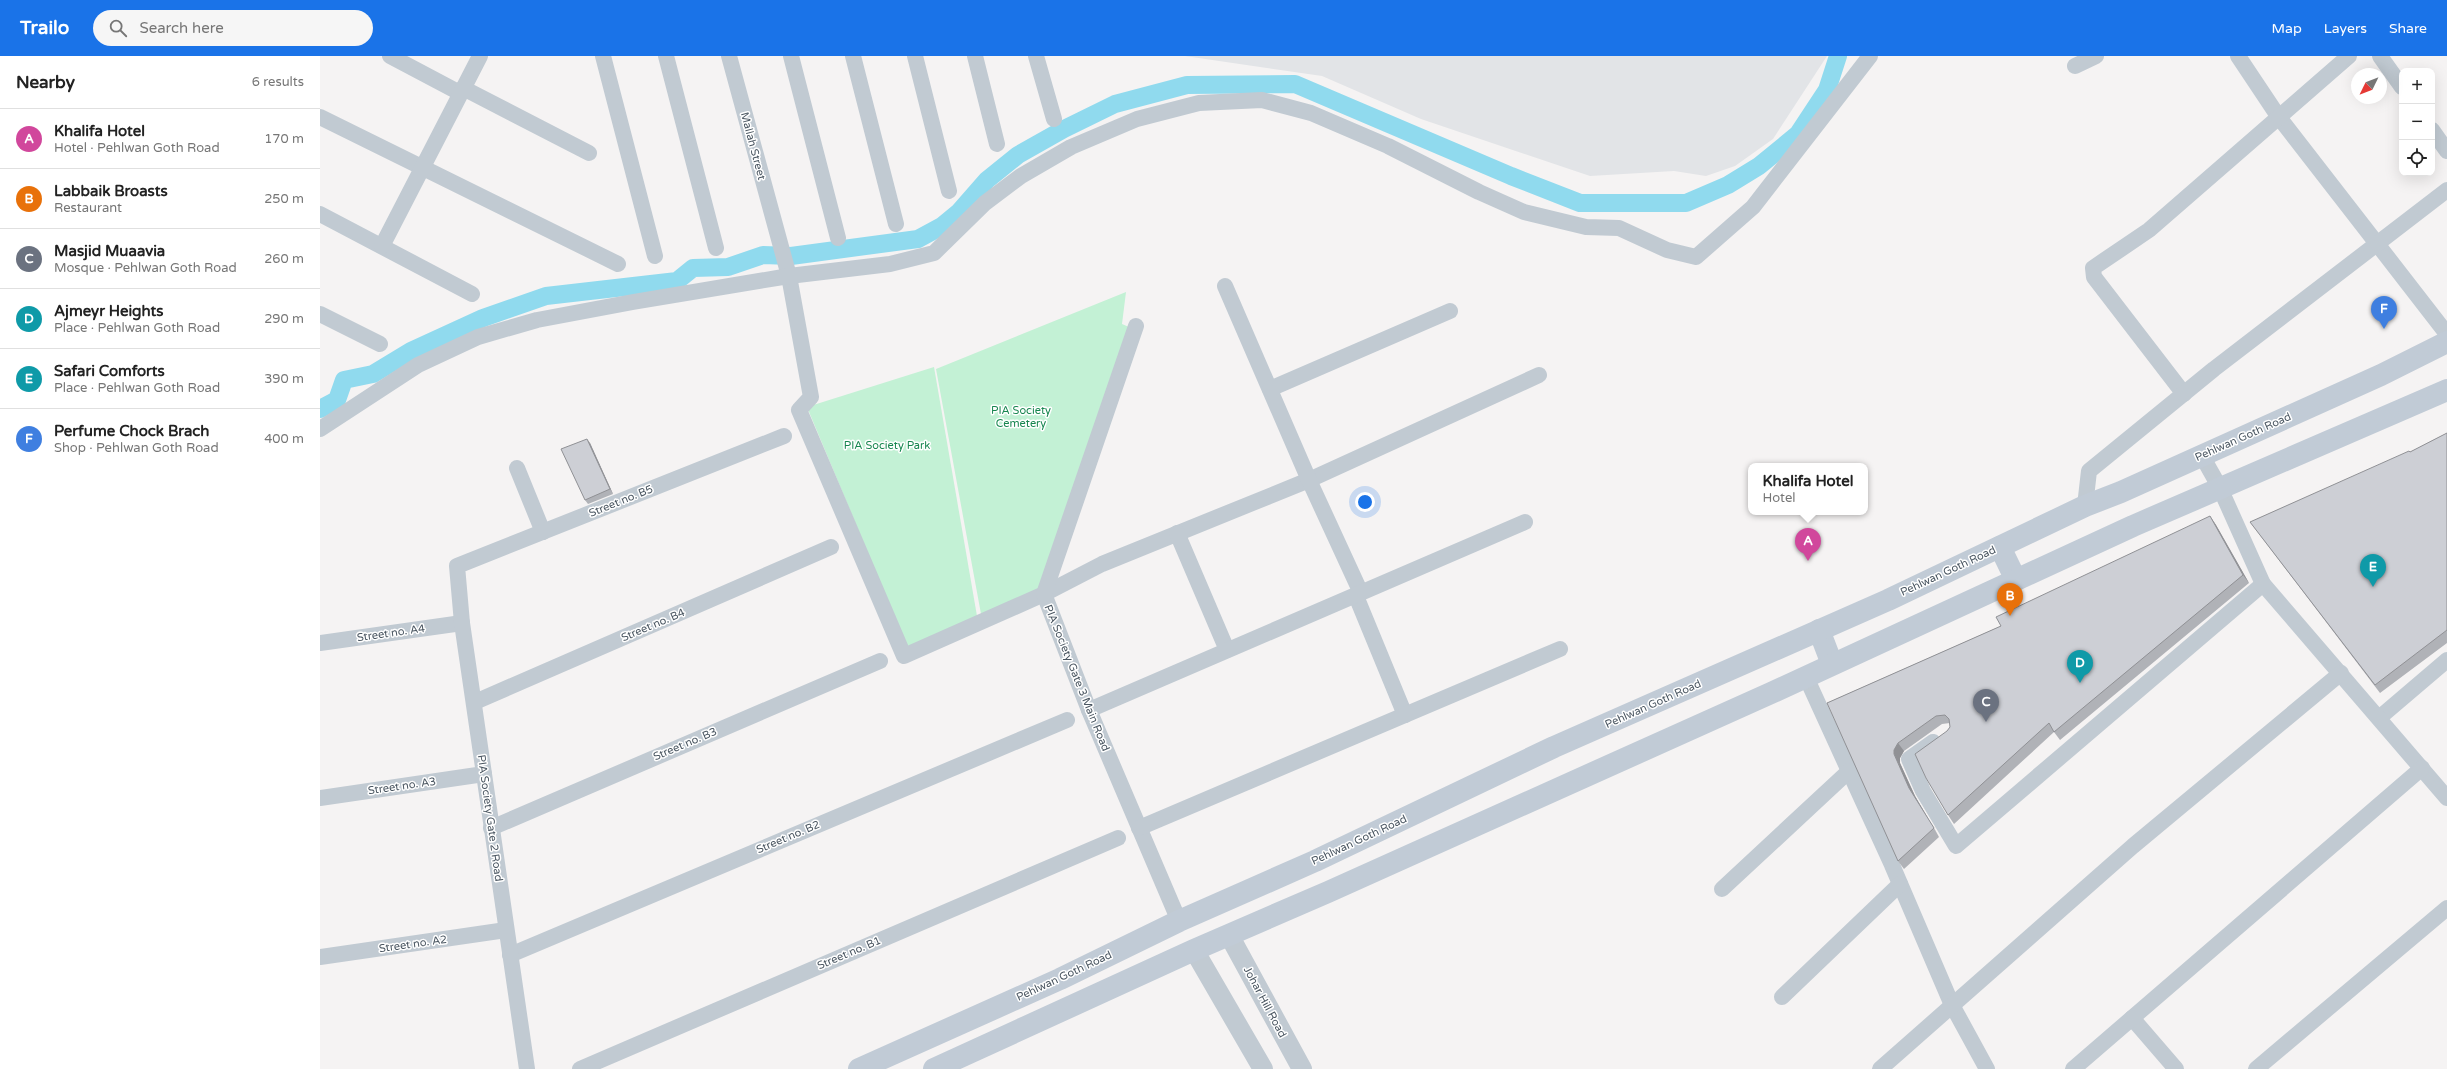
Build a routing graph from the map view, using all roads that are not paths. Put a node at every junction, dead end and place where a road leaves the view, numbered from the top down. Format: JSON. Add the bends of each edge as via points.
{"nodes":[{"id":1,"x":390,"y":56,"type":"edge"},
{"id":2,"x":480,"y":56,"type":"edge"},
{"id":3,"x":603,"y":56,"type":"edge"},
{"id":4,"x":666,"y":56,"type":"edge"},
{"id":5,"x":729,"y":56,"type":"edge"},
{"id":6,"x":791,"y":56,"type":"edge"},
{"id":7,"x":853,"y":56,"type":"edge"},
{"id":8,"x":915,"y":56,"type":"edge"},
{"id":9,"x":975,"y":56,"type":"edge"},
{"id":10,"x":1036,"y":56,"type":"edge"},
{"id":11,"x":1870,"y":56,"type":"edge"},
{"id":12,"x":2096,"y":56,"type":"edge"},
{"id":13,"x":2238,"y":56,"type":"edge"},
{"id":14,"x":2349,"y":56,"type":"edge"},
{"id":15,"x":2380,"y":56,"type":"edge"},
{"id":16,"x":2074,"y":66,"type":"dead end"},
{"id":17,"x":2399,"y":83,"type":"edge"},
{"id":18,"x":462,"y":91,"type":"junction"},
{"id":19,"x":2278,"y":116,"type":"junction"},
{"id":20,"x":320,"y":117,"type":"edge"},
{"id":21,"x":1054,"y":119,"type":"dead end"},
{"id":22,"x":2435,"y":134,"type":"edge"},
{"id":23,"x":998,"y":144,"type":"dead end"},
{"id":24,"x":2447,"y":151,"type":"edge"},
{"id":25,"x":590,"y":153,"type":"dead end"},
{"id":26,"x":422,"y":168,"type":"junction"},
{"id":27,"x":2447,"y":190,"type":"edge"},
{"id":28,"x":949,"y":191,"type":"dead end"},
{"id":29,"x":320,"y":214,"type":"edge"},
{"id":30,"x":896,"y":224,"type":"dead end"},
{"id":31,"x":838,"y":238,"type":"dead end"},
{"id":32,"x":2377,"y":244,"type":"junction"},
{"id":33,"x":382,"y":246,"type":"junction"},
{"id":34,"x":716,"y":248,"type":"dead end"},
{"id":35,"x":655,"y":256,"type":"dead end"},
{"id":36,"x":618,"y":264,"type":"dead end"},
{"id":37,"x":788,"y":270,"type":"junction"},
{"id":38,"x":1225,"y":286,"type":"dead end"},
{"id":39,"x":472,"y":294,"type":"dead end"},
{"id":40,"x":1450,"y":311,"type":"dead end"},
{"id":41,"x":320,"y":314,"type":"edge"},
{"id":42,"x":1136,"y":326,"type":"dead end"},
{"id":43,"x":2447,"y":334,"type":"edge"},
{"id":44,"x":2447,"y":342,"type":"edge"},
{"id":45,"x":380,"y":344,"type":"dead end"},
{"id":46,"x":1539,"y":375,"type":"dead end"},
{"id":47,"x":1270,"y":389,"type":"junction"},
{"id":48,"x":2447,"y":390,"type":"edge"},
{"id":49,"x":2184,"y":394,"type":"junction"},
{"id":50,"x":811,"y":397,"type":"joint"},
{"id":51,"x":320,"y":429,"type":"edge"},
{"id":52,"x":784,"y":436,"type":"dead end"},
{"id":53,"x":2202,"y":456,"type":"junction"},
{"id":54,"x":517,"y":468,"type":"dead end"},
{"id":55,"x":1309,"y":480,"type":"junction"},
{"id":56,"x":2220,"y":488,"type":"junction"},
{"id":57,"x":2085,"y":506,"type":"junction"},
{"id":58,"x":1525,"y":522,"type":"dead end"},
{"id":59,"x":543,"y":532,"type":"junction"},
{"id":60,"x":1177,"y":533,"type":"junction"},
{"id":61,"x":2000,"y":547,"type":"junction"},
{"id":62,"x":832,"y":548,"type":"dead end"},
{"id":63,"x":457,"y":566,"type":"joint"},
{"id":64,"x":2016,"y":580,"type":"junction"},
{"id":65,"x":2263,"y":584,"type":"junction"},
{"id":66,"x":1044,"y":594,"type":"junction"},
{"id":67,"x":1358,"y":594,"type":"junction"},
{"id":68,"x":462,"y":624,"type":"junction"},
{"id":69,"x":1819,"y":630,"type":"junction"},
{"id":70,"x":320,"y":643,"type":"edge"},
{"id":71,"x":1560,"y":649,"type":"dead end"},
{"id":72,"x":1227,"y":650,"type":"junction"},
{"id":73,"x":2447,"y":660,"type":"edge"},
{"id":74,"x":880,"y":661,"type":"dead end"},
{"id":75,"x":1832,"y":664,"type":"junction"},
{"id":76,"x":2341,"y":673,"type":"junction"},
{"id":77,"x":1806,"y":677,"type":"junction"},
{"id":78,"x":474,"y":702,"type":"junction"},
{"id":79,"x":1089,"y":710,"type":"junction"},
{"id":80,"x":1405,"y":715,"type":"junction"},
{"id":81,"x":2379,"y":718,"type":"junction"},
{"id":82,"x":1067,"y":720,"type":"dead end"},
{"id":83,"x":1947,"y":732,"type":"edge"},
{"id":84,"x":2422,"y":768,"type":"junction"},
{"id":85,"x":1849,"y":772,"type":"junction"},
{"id":86,"x":484,"y":774,"type":"junction"},
{"id":87,"x":320,"y":798,"type":"edge"},
{"id":88,"x":2447,"y":798,"type":"edge"},
{"id":89,"x":491,"y":828,"type":"junction"},
{"id":90,"x":1140,"y":828,"type":"junction"},
{"id":91,"x":1118,"y":838,"type":"dead end"},
{"id":92,"x":1315,"y":861,"type":"junction"},
{"id":93,"x":1900,"y":884,"type":"junction"},
{"id":94,"x":1722,"y":888,"type":"dead end"},
{"id":95,"x":1328,"y":892,"type":"junction"},
{"id":96,"x":2447,"y":908,"type":"edge"},
{"id":97,"x":1179,"y":921,"type":"junction"},
{"id":98,"x":506,"y":930,"type":"junction"},
{"id":99,"x":1229,"y":935,"type":"junction"},
{"id":100,"x":1194,"y":950,"type":"junction"},
{"id":101,"x":510,"y":955,"type":"junction"},
{"id":102,"x":320,"y":958,"type":"edge"},
{"id":103,"x":1080,"y":969,"type":"junction"},
{"id":104,"x":1093,"y":996,"type":"junction"},
{"id":105,"x":1782,"y":997,"type":"dead end"},
{"id":106,"x":1952,"y":1005,"type":"junction"},
{"id":107,"x":2132,"y":1018,"type":"junction"},
{"id":108,"x":527,"y":1069,"type":"edge"},
{"id":109,"x":580,"y":1069,"type":"edge"},
{"id":110,"x":860,"y":1069,"type":"edge"},
{"id":111,"x":934,"y":1069,"type":"edge"},
{"id":112,"x":1263,"y":1069,"type":"edge"},
{"id":113,"x":1302,"y":1069,"type":"edge"},
{"id":114,"x":1880,"y":1069,"type":"edge"},
{"id":115,"x":1987,"y":1069,"type":"edge"},
{"id":116,"x":2073,"y":1069,"type":"edge"},
{"id":117,"x":2176,"y":1069,"type":"edge"},
{"id":118,"x":2256,"y":1069,"type":"edge"}],
"edges":[{"from":1,"to":18,"type":"street"},
{"from":2,"to":18,"type":"street"},
{"from":3,"to":35,"type":"street"},
{"from":4,"to":34,"type":"street"},
{"from":5,"to":37,"type":"street","name":"Mallah Street"},
{"from":6,"to":31,"type":"street"},
{"from":7,"to":30,"type":"street"},
{"from":8,"to":28,"type":"street"},
{"from":9,"to":23,"type":"street"},
{"from":10,"to":21,"type":"street"},
{"from":11,"to":37,"type":"street","via":[[1753,207],[1696,257],[1667,250],[1619,228],[1586,227],[1524,212],[1388,146],[1311,113],[1262,100],[1199,103],[1137,119],[1070,148],[1020,176],[985,203],[934,253],[890,264]]},
{"from":12,"to":16,"type":"street"},
{"from":13,"to":19,"type":"street"},
{"from":14,"to":19,"type":"street"},
{"from":15,"to":17,"type":"street"},
{"from":18,"to":25,"type":"street"},
{"from":18,"to":26,"type":"street"},
{"from":19,"to":32,"type":"street"},
{"from":19,"to":49,"type":"street","via":[[2149,230],[2093,268],[2094,277]]},
{"from":20,"to":26,"type":"street"},
{"from":22,"to":24,"type":"street"},
{"from":26,"to":33,"type":"street"},
{"from":26,"to":36,"type":"street"},
{"from":27,"to":32,"type":"street"},
{"from":29,"to":33,"type":"street"},
{"from":32,"to":43,"type":"street"},
{"from":32,"to":49,"type":"street"},
{"from":33,"to":39,"type":"street"},
{"from":37,"to":50,"type":"street","name":"Mallah Street"},
{"from":37,"to":51,"type":"street","via":[[537,320],[478,337],[418,366]]},
{"from":38,"to":47,"type":"street"},
{"from":40,"to":47,"type":"street"},
{"from":41,"to":45,"type":"street"},
{"from":42,"to":66,"type":"street"},
{"from":44,"to":53,"type":"main road","name":"Pehlwan Goth Road","via":[[2381,375]]},
{"from":46,"to":55,"type":"street"},
{"from":47,"to":55,"type":"street"},
{"from":48,"to":56,"type":"main road"},
{"from":49,"to":57,"type":"street","via":[[2089,471]]},
{"from":50,"to":66,"type":"street","name":"PIA Society Gate 3 Main Road","via":[[799,410],[904,656]]},
{"from":52,"to":59,"type":"street","name":"Street no. B5"},
{"from":53,"to":56,"type":"street"},
{"from":53,"to":57,"type":"main road","name":"Pehlwan Goth Road"},
{"from":54,"to":59,"type":"street"},
{"from":55,"to":60,"type":"street"},
{"from":55,"to":67,"type":"street"},
{"from":56,"to":64,"type":"main road"},
{"from":56,"to":65,"type":"street"},
{"from":57,"to":61,"type":"main road","name":"Pehlwan Goth Road"},
{"from":58,"to":67,"type":"street"},
{"from":59,"to":63,"type":"street","name":"Street no. B5"},
{"from":60,"to":66,"type":"street","via":[[1102,564]]},
{"from":60,"to":72,"type":"street"},
{"from":61,"to":64,"type":"main road"},
{"from":61,"to":69,"type":"main road","name":"Pehlwan Goth Road"},
{"from":62,"to":78,"type":"street","name":"Street no. B4"},
{"from":63,"to":68,"type":"street","name":"PIA Society Gate 2 Road"},
{"from":64,"to":75,"type":"main road"},
{"from":65,"to":76,"type":"street"},
{"from":65,"to":83,"type":"street","via":[[1956,846],[1923,791],[1909,759]]},
{"from":66,"to":79,"type":"street","name":"PIA Society Gate 3 Main Road"},
{"from":67,"to":72,"type":"street"},
{"from":67,"to":80,"type":"street"},
{"from":68,"to":70,"type":"street","name":"Street no. A4"},
{"from":68,"to":78,"type":"street","name":"PIA Society Gate 2 Road"},
{"from":69,"to":75,"type":"main road"},
{"from":69,"to":92,"type":"main road","name":"Pehlwan Goth Road","via":[[1554,747]]},
{"from":71,"to":80,"type":"street"},
{"from":72,"to":79,"type":"street"},
{"from":73,"to":81,"type":"street"},
{"from":74,"to":89,"type":"street","name":"Street no. B3"},
{"from":75,"to":77,"type":"main road"},
{"from":76,"to":81,"type":"street"},
{"from":76,"to":106,"type":"street","via":[[2133,846]]},
{"from":77,"to":85,"type":"street"},
{"from":77,"to":95,"type":"main road"},
{"from":78,"to":86,"type":"street","name":"PIA Society Gate 2 Road"},
{"from":79,"to":90,"type":"street","name":"PIA Society Gate 3 Main Road"},
{"from":80,"to":90,"type":"street"},
{"from":81,"to":84,"type":"street"},
{"from":82,"to":101,"type":"street","name":"Street no. B2"},
{"from":84,"to":88,"type":"street"},
{"from":84,"to":107,"type":"street"},
{"from":85,"to":93,"type":"street"},
{"from":85,"to":94,"type":"street"},
{"from":86,"to":87,"type":"street","name":"Street no. A3"},
{"from":86,"to":89,"type":"street","name":"PIA Society Gate 2 Road"},
{"from":89,"to":98,"type":"street","name":"PIA Society Gate 2 Road"},
{"from":90,"to":97,"type":"street","name":"PIA Society Gate 3 Main Road"},
{"from":91,"to":109,"type":"street","name":"Street no. B1"},
{"from":92,"to":95,"type":"main road"},
{"from":92,"to":97,"type":"main road","name":"Pehlwan Goth Road"},
{"from":93,"to":105,"type":"street"},
{"from":93,"to":106,"type":"street"},
{"from":95,"to":99,"type":"main road"},
{"from":96,"to":118,"type":"street"},
{"from":97,"to":103,"type":"main road","name":"Pehlwan Goth Road"},
{"from":98,"to":101,"type":"street","name":"PIA Society Gate 2 Road"},
{"from":98,"to":102,"type":"street","name":"Street no. A2"},
{"from":99,"to":100,"type":"main road"},
{"from":99,"to":113,"type":"street","name":"Johar Hill Road"},
{"from":100,"to":104,"type":"main road"},
{"from":100,"to":112,"type":"street"},
{"from":101,"to":108,"type":"street","name":"PIA Society Gate 2 Road"},
{"from":103,"to":104,"type":"main road"},
{"from":103,"to":110,"type":"main road","name":"Pehlwan Goth Road"},
{"from":104,"to":111,"type":"main road"},
{"from":106,"to":114,"type":"street"},
{"from":106,"to":115,"type":"street"},
{"from":107,"to":116,"type":"street"},
{"from":107,"to":117,"type":"street"}]}
